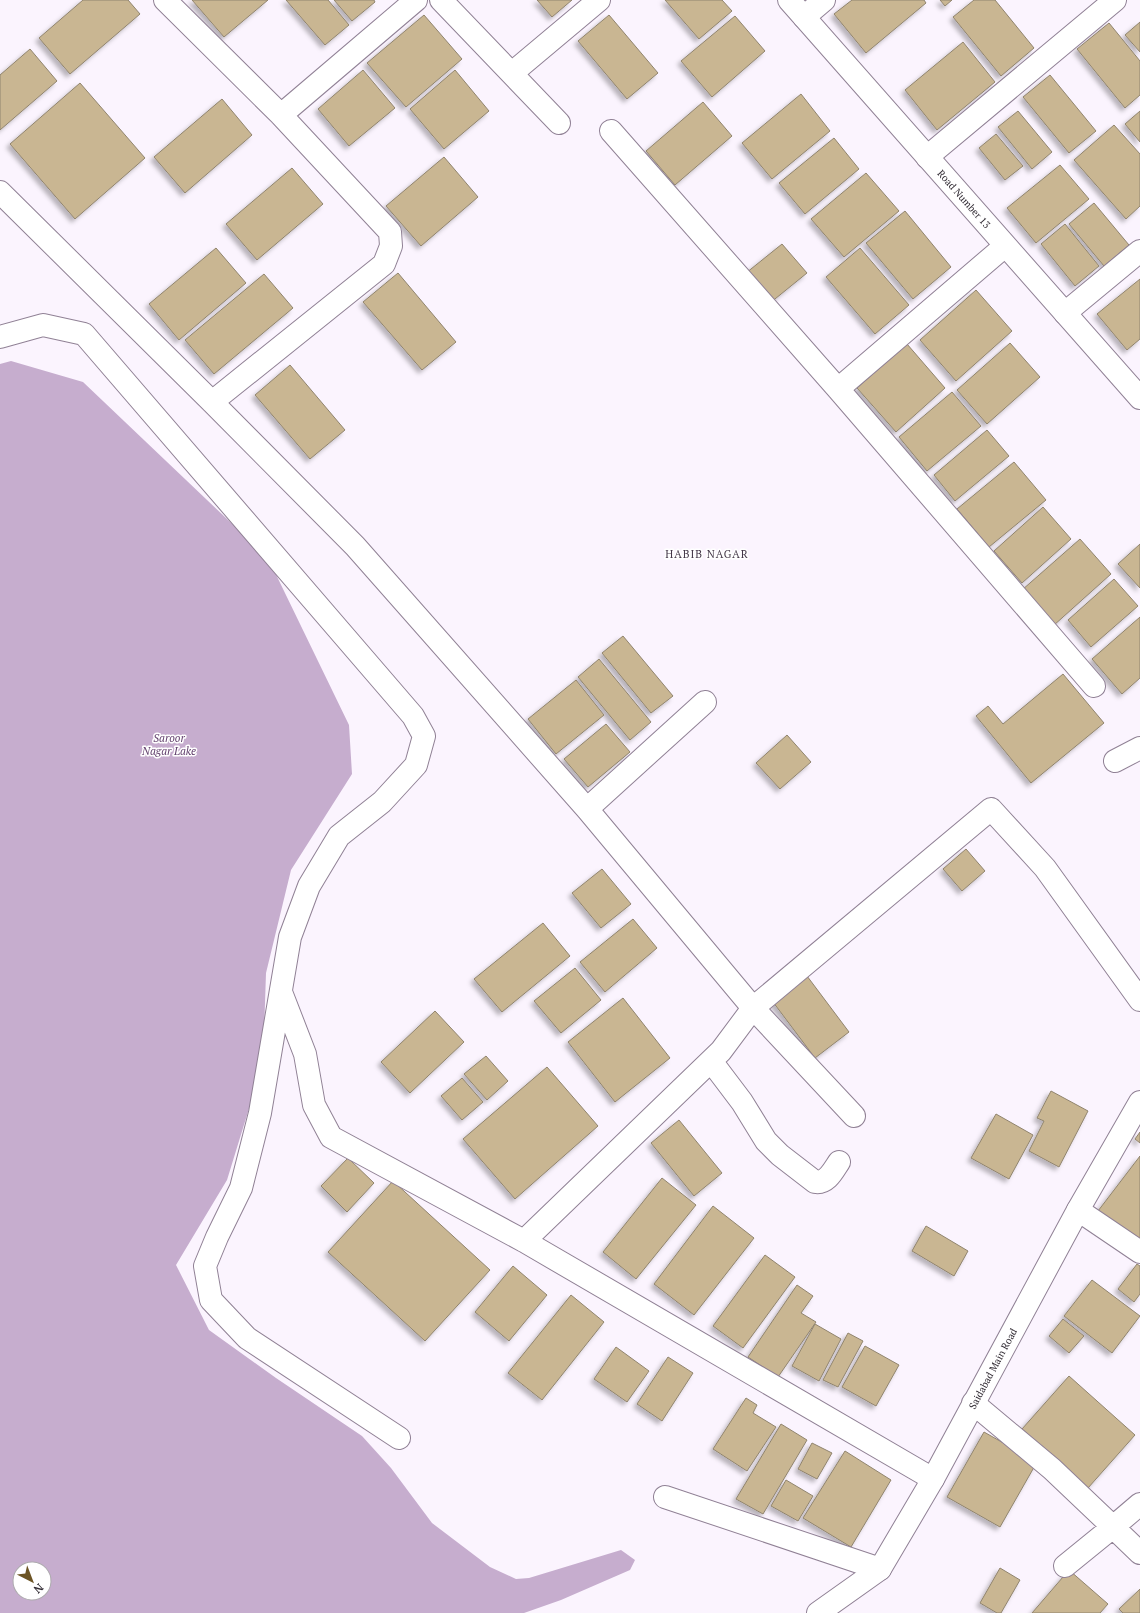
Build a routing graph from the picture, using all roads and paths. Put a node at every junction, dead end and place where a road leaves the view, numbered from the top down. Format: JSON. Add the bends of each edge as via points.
{"nodes":[{"id":1,"x":165,"y":0,"type":"edge"},
{"id":2,"x":416,"y":0,"type":"edge"},
{"id":3,"x":441,"y":0,"type":"edge"},
{"id":4,"x":599,"y":0,"type":"edge"},
{"id":5,"x":789,"y":0,"type":"edge"},
{"id":6,"x":824,"y":0,"type":"edge"},
{"id":7,"x":1115,"y":0,"type":"edge"},
{"id":8,"x":804,"y":17,"type":"junction"},
{"id":9,"x":512,"y":73,"type":"junction"},
{"id":10,"x":281,"y":115,"type":"junction"},
{"id":11,"x":559,"y":123,"type":"dead end"},
{"id":12,"x":611,"y":131,"type":"dead end"},
{"id":13,"x":927,"y":157,"type":"junction"},
{"id":14,"x":0,"y":192,"type":"edge"},
{"id":15,"x":1005,"y":246,"type":"junction"},
{"id":16,"x":1140,"y":251,"type":"edge"},
{"id":17,"x":1065,"y":313,"type":"junction"},
{"id":18,"x":0,"y":338,"type":"edge"},
{"id":19,"x":838,"y":389,"type":"junction"},
{"id":20,"x":1140,"y":398,"type":"edge"},
{"id":21,"x":212,"y":402,"type":"junction"},
{"id":22,"x":1094,"y":686,"type":"dead end"},
{"id":23,"x":705,"y":702,"type":"dead end"},
{"id":24,"x":1140,"y":748,"type":"edge"},
{"id":25,"x":1115,"y":761,"type":"dead end"},
{"id":26,"x":587,"y":809,"type":"junction"},
{"id":27,"x":280,"y":992,"type":"junction"},
{"id":28,"x":1140,"y":1000,"type":"edge"},
{"id":29,"x":753,"y":1008,"type":"junction"},
{"id":30,"x":711,"y":1061,"type":"junction"},
{"id":31,"x":1140,"y":1102,"type":"edge"},
{"id":32,"x":854,"y":1116,"type":"dead end"},
{"id":33,"x":839,"y":1162,"type":"dead end"},
{"id":34,"x":1078,"y":1210,"type":"junction"},
{"id":35,"x":524,"y":1241,"type":"junction"},
{"id":36,"x":1140,"y":1252,"type":"edge"},
{"id":37,"x":973,"y":1403,"type":"junction"},
{"id":38,"x":399,"y":1438,"type":"dead end"},
{"id":39,"x":933,"y":1478,"type":"junction"},
{"id":40,"x":665,"y":1497,"type":"dead end"},
{"id":41,"x":1140,"y":1504,"type":"edge"},
{"id":42,"x":1113,"y":1527,"type":"junction"},
{"id":43,"x":1140,"y":1553,"type":"edge"},
{"id":44,"x":1065,"y":1566,"type":"dead end"},
{"id":45,"x":880,"y":1569,"type":"junction"},
{"id":46,"x":818,"y":1613,"type":"edge"}],
"edges":[{"from":1,"to":10,"type":"street"},
{"from":2,"to":10,"type":"street"},
{"from":3,"to":9,"type":"street"},
{"from":4,"to":9,"type":"street"},
{"from":5,"to":8,"type":"street","name":"Road Number 13"},
{"from":6,"to":8,"type":"street"},
{"from":7,"to":13,"type":"street"},
{"from":8,"to":13,"type":"street","name":"Road Number 13"},
{"from":9,"to":11,"type":"street"},
{"from":10,"to":21,"type":"street","via":[[390,232],[391,246],[384,264]]},
{"from":12,"to":19,"type":"street"},
{"from":13,"to":15,"type":"street","name":"Road Number 13"},
{"from":14,"to":21,"type":"street"},
{"from":15,"to":17,"type":"street","name":"Road Number 13"},
{"from":15,"to":19,"type":"street"},
{"from":16,"to":17,"type":"street"},
{"from":17,"to":20,"type":"street","name":"Road Number 13"},
{"from":18,"to":27,"type":"street","via":[[43,324],[84,334],[413,716],[424,736],[416,765],[382,802],[339,836],[309,886],[290,937]]},
{"from":19,"to":22,"type":"street"},
{"from":21,"to":26,"type":"street","via":[[355,546]]},
{"from":23,"to":26,"type":"street"},
{"from":24,"to":25,"type":"street"},
{"from":26,"to":29,"type":"street"},
{"from":27,"to":35,"type":"street","via":[[304,1054],[314,1105],[331,1137]]},
{"from":27,"to":38,"type":"street","via":[[260,1113],[241,1188],[205,1266],[211,1300],[248,1338]]},
{"from":28,"to":29,"type":"street","via":[[1045,868],[991,809]]},
{"from":29,"to":30,"type":"street"},
{"from":29,"to":32,"type":"street"},
{"from":30,"to":33,"type":"street","via":[[742,1102],[766,1141],[780,1155],[815,1182],[820,1183],[825,1181]]},
{"from":30,"to":35,"type":"street"},
{"from":31,"to":34,"type":"street","name":"Saidabad Main Road"},
{"from":34,"to":36,"type":"street"},
{"from":34,"to":37,"type":"street","name":"Saidabad Main Road"},
{"from":35,"to":39,"type":"street"},
{"from":37,"to":39,"type":"street","name":"Saidabad Main Road"},
{"from":37,"to":42,"type":"street","via":[[1052,1469]]},
{"from":39,"to":45,"type":"street","name":"Saidabad Main Road"},
{"from":40,"to":45,"type":"street"},
{"from":41,"to":42,"type":"street"},
{"from":42,"to":43,"type":"street"},
{"from":42,"to":44,"type":"street"},
{"from":45,"to":46,"type":"street","name":"Saidabad Main Road"}]}
